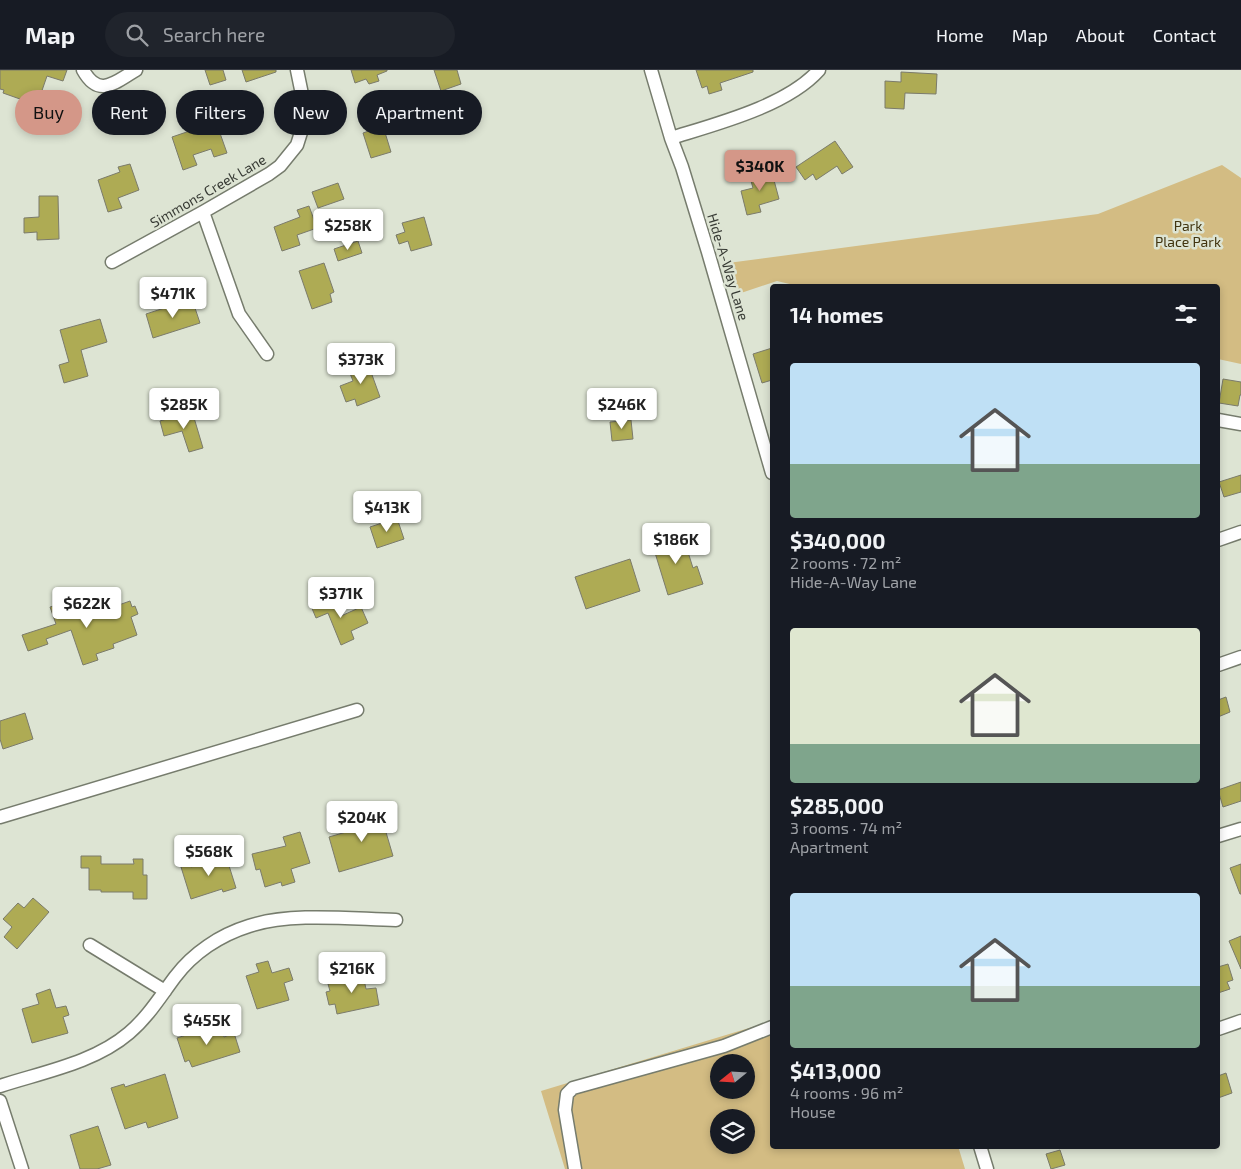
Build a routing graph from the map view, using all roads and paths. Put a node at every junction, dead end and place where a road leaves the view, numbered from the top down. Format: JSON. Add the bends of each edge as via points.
{"nodes":[{"id":1,"x":83,"y":70,"type":"edge"},
{"id":2,"x":136,"y":70,"type":"edge"},
{"id":3,"x":297,"y":70,"type":"edge"},
{"id":4,"x":651,"y":70,"type":"edge"},
{"id":5,"x":819,"y":70,"type":"edge"},
{"id":6,"x":671,"y":138,"type":"junction"},
{"id":7,"x":204,"y":212,"type":"junction"},
{"id":8,"x":112,"y":262,"type":"dead end"},
{"id":9,"x":267,"y":354,"type":"dead end"},
{"id":10,"x":1220,"y":420,"type":"edge"},
{"id":11,"x":1241,"y":424,"type":"edge"},
{"id":12,"x":768,"y":442,"type":"edge"},
{"id":13,"x":770,"y":458,"type":"edge"},
{"id":14,"x":1241,"y":532,"type":"edge"},
{"id":15,"x":1220,"y":539,"type":"edge"},
{"id":16,"x":1241,"y":657,"type":"edge"},
{"id":17,"x":1220,"y":664,"type":"edge"},
{"id":18,"x":358,"y":710,"type":"dead end"},
{"id":19,"x":0,"y":817,"type":"edge"},
{"id":20,"x":1241,"y":829,"type":"edge"},
{"id":21,"x":1220,"y":835,"type":"edge"},
{"id":22,"x":396,"y":920,"type":"dead end"},
{"id":23,"x":90,"y":945,"type":"dead end"},
{"id":24,"x":165,"y":991,"type":"junction"},
{"id":25,"x":1241,"y":1021,"type":"edge"},
{"id":26,"x":770,"y":1028,"type":"edge"},
{"id":27,"x":1220,"y":1028,"type":"edge"},
{"id":28,"x":0,"y":1086,"type":"edge"},
{"id":29,"x":0,"y":1101,"type":"edge"},
{"id":30,"x":981,"y":1149,"type":"edge"},
{"id":31,"x":22,"y":1169,"type":"edge"},
{"id":32,"x":575,"y":1169,"type":"edge"},
{"id":33,"x":987,"y":1169,"type":"edge"}],
"edges":[{"from":1,"to":2,"type":"street","via":[[92,83],[103,87]]},
{"from":3,"to":7,"type":"street","name":"Simmons Creek Lane","via":[[305,109],[297,145],[288,158],[269,174]]},
{"from":4,"to":6,"type":"street","name":"Hide-A-Way Lane"},
{"from":5,"to":6,"type":"street","via":[[791,92],[750,112]]},
{"from":6,"to":12,"type":"street","name":"Hide-A-Way Lane"},
{"from":7,"to":8,"type":"street","name":"Simmons Creek Lane"},
{"from":7,"to":9,"type":"street","via":[[239,314]]},
{"from":10,"to":11,"type":"street"},
{"from":12,"to":13,"type":"street","name":"Hide-A-Way Lane"},
{"from":14,"to":15,"type":"street"},
{"from":16,"to":17,"type":"street"},
{"from":18,"to":19,"type":"street"},
{"from":20,"to":21,"type":"street"},
{"from":22,"to":24,"type":"street","via":[[294,918],[248,926],[204,949],[179,972]]},
{"from":23,"to":24,"type":"street"},
{"from":24,"to":28,"type":"street","via":[[138,1025],[105,1049]]},
{"from":25,"to":27,"type":"street"},
{"from":26,"to":32,"type":"street","via":[[724,1046],[573,1088],[567,1094],[565,1110]]},
{"from":29,"to":31,"type":"street"},
{"from":30,"to":33,"type":"street"}]}
